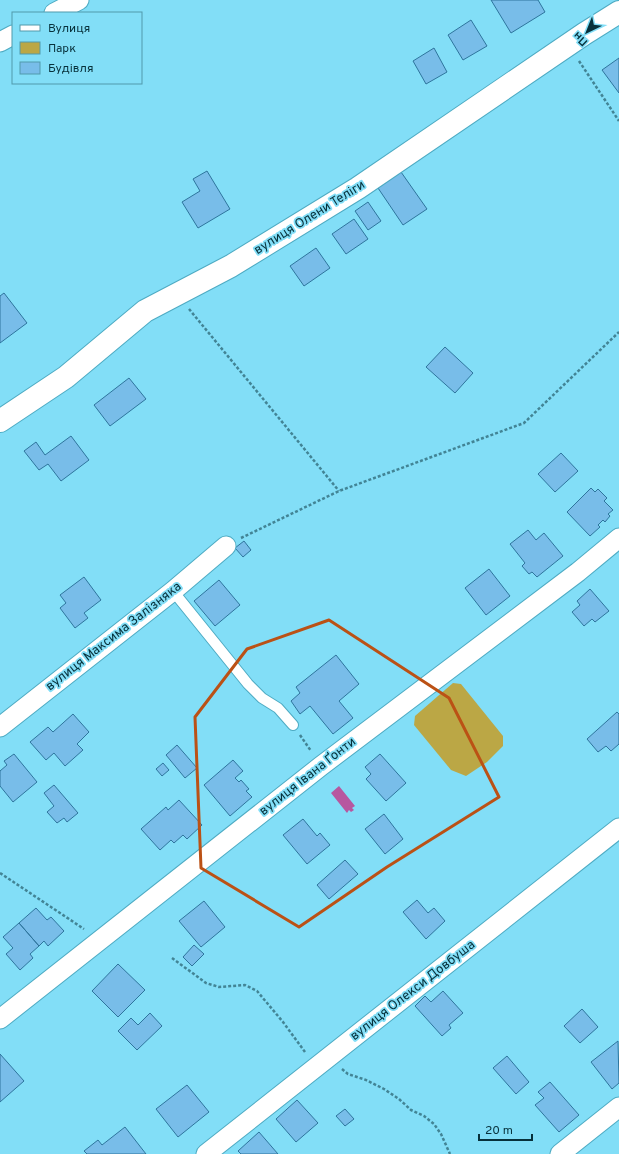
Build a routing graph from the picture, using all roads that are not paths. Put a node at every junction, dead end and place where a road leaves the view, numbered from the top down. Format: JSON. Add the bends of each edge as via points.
{"nodes":[{"id":1,"x":79,"y":0,"type":"edge"},
{"id":2,"x":56,"y":12,"type":"edge"},
{"id":3,"x":619,"y":12,"type":"edge"},
{"id":4,"x":12,"y":36,"type":"edge"},
{"id":5,"x":0,"y":42,"type":"edge"},
{"id":6,"x":0,"y":421,"type":"edge"},
{"id":7,"x":619,"y":538,"type":"edge"},
{"id":8,"x":226,"y":546,"type":"road end"},
{"id":9,"x":173,"y":590,"type":"junction"},
{"id":10,"x":293,"y":725,"type":"road end"},
{"id":11,"x":0,"y":727,"type":"edge"},
{"id":12,"x":619,"y":828,"type":"edge"},
{"id":13,"x":0,"y":1019,"type":"edge"},
{"id":14,"x":619,"y":1107,"type":"edge"},
{"id":15,"x":206,"y":1154,"type":"edge"},
{"id":16,"x":560,"y":1154,"type":"edge"}],
"edges":[{"from":1,"to":2,"type":"street"},
{"from":3,"to":6,"type":"street","name":"вулиця Олени Теліги","via":[[358,188],[231,266],[145,311],[66,377]]},
{"from":4,"to":5,"type":"street"},
{"from":7,"to":13,"type":"street","name":"вулиця Івана Ґонти","via":[[578,572],[321,766]]},
{"from":8,"to":9,"type":"street","name":"вулиця Максима Залізняка"},
{"from":9,"to":10,"type":"lane","via":[[248,684],[262,698],[278,708]]},
{"from":9,"to":11,"type":"street","name":"вулиця Максима Залізняка"},
{"from":12,"to":15,"type":"street","name":"вулиця Олекси Довбуша"},
{"from":14,"to":16,"type":"street"}]}
